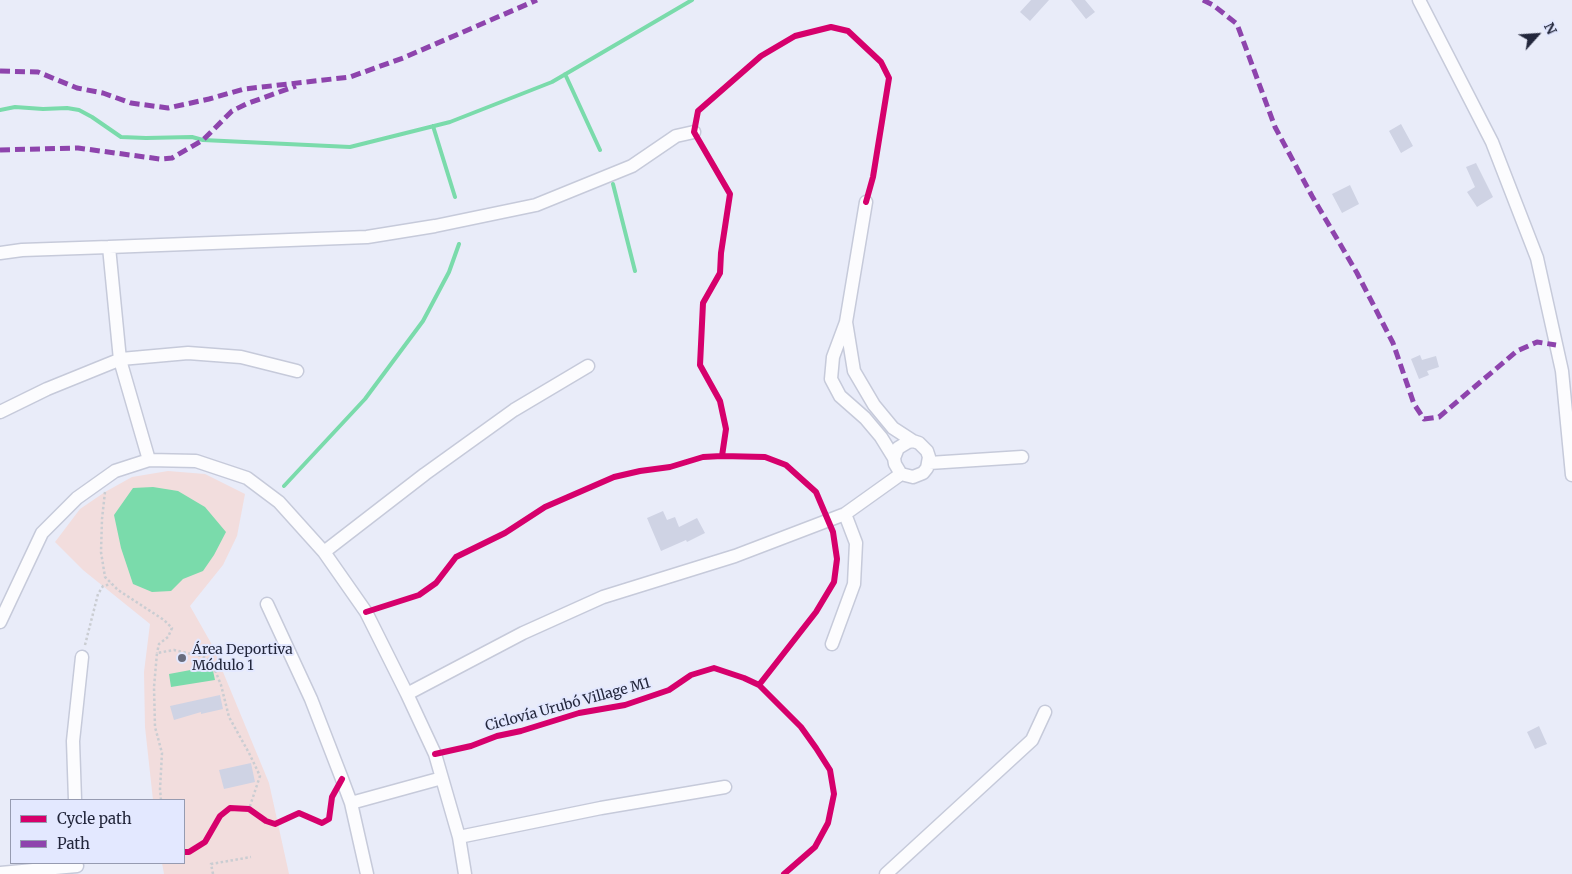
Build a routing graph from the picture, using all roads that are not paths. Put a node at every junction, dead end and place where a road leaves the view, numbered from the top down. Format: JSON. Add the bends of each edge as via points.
{"nodes":[{"id":1,"x":1419,"y":0,"type":"edge"},
{"id":2,"x":694,"y":132,"type":"dead end"},
{"id":3,"x":866,"y":202,"type":"dead end"},
{"id":4,"x":109,"y":247,"type":"junction"},
{"id":5,"x":0,"y":253,"type":"edge"},
{"id":6,"x":846,"y":322,"type":"junction"},
{"id":7,"x":120,"y":360,"type":"junction"},
{"id":8,"x":588,"y":366,"type":"dead end"},
{"id":9,"x":297,"y":371,"type":"dead end"},
{"id":10,"x":0,"y":412,"type":"edge"},
{"id":11,"x":914,"y":441,"type":"junction"},
{"id":12,"x":1022,"y":457,"type":"dead end"},
{"id":13,"x":894,"y":458,"type":"junction"},
{"id":14,"x":149,"y":460,"type":"junction"},
{"id":15,"x":929,"y":463,"type":"junction"},
{"id":16,"x":902,"y":474,"type":"junction"},
{"id":17,"x":1572,"y":475,"type":"edge"},
{"id":18,"x":845,"y":514,"type":"junction"},
{"id":19,"x":324,"y":552,"type":"junction"},
{"id":20,"x":267,"y":604,"type":"dead end"},
{"id":21,"x":0,"y":622,"type":"edge"},
{"id":22,"x":832,"y":644,"type":"dead end"},
{"id":23,"x":82,"y":657,"type":"road end"},
{"id":24,"x":407,"y":694,"type":"junction"},
{"id":25,"x":1045,"y":712,"type":"dead end"},
{"id":26,"x":442,"y":778,"type":"junction"},
{"id":27,"x":726,"y":787,"type":"dead end"},
{"id":28,"x":75,"y":799,"type":"edge"},
{"id":29,"x":351,"y":804,"type":"junction"},
{"id":30,"x":459,"y":837,"type":"junction"},
{"id":31,"x":77,"y":868,"type":"edge"},
{"id":32,"x":0,"y":873,"type":"edge"},
{"id":33,"x":368,"y":874,"type":"edge"},
{"id":34,"x":466,"y":874,"type":"edge"},
{"id":35,"x":886,"y":874,"type":"edge"}],
"edges":[{"from":1,"to":17,"type":"street","via":[[1492,142],[1537,258],[1562,371]]},
{"from":2,"to":4,"type":"street","via":[[676,136],[632,166],[536,205],[435,226],[367,237]]},
{"from":3,"to":6,"type":"street"},
{"from":4,"to":5,"type":"street"},
{"from":4,"to":7,"type":"street"},
{"from":6,"to":11,"type":"street","via":[[854,371],[893,428]]},
{"from":6,"to":13,"type":"street","via":[[833,357],[831,379],[840,396],[881,437]]},
{"from":7,"to":9,"type":"street","via":[[188,353],[241,357]]},
{"from":7,"to":10,"type":"street"},
{"from":7,"to":14,"type":"street"},
{"from":8,"to":19,"type":"street","via":[[514,410]]},
{"from":11,"to":13,"type":"street","via":[[902,444]]},
{"from":11,"to":15,"type":"street","via":[[927,451]]},
{"from":12,"to":15,"type":"street"},
{"from":13,"to":16,"type":"street"},
{"from":14,"to":19,"type":"street","via":[[196,461],[247,478],[279,502]]},
{"from":14,"to":21,"type":"street","via":[[115,471],[77,498],[42,533]]},
{"from":15,"to":16,"type":"street","via":[[918,476]]},
{"from":16,"to":18,"type":"street"},
{"from":18,"to":22,"type":"street","via":[[856,543],[854,584]]},
{"from":18,"to":24,"type":"street","via":[[735,556],[603,597],[523,633]]},
{"from":19,"to":24,"type":"street","via":[[366,612]]},
{"from":20,"to":29,"type":"street","via":[[311,699]]},
{"from":23,"to":28,"type":"street","via":[[74,741]]},
{"from":24,"to":26,"type":"street","via":[[435,754]]},
{"from":25,"to":35,"type":"street","via":[[1032,740]]},
{"from":26,"to":29,"type":"street"},
{"from":26,"to":30,"type":"street"},
{"from":27,"to":30,"type":"street"},
{"from":29,"to":33,"type":"street"},
{"from":30,"to":34,"type":"street"},
{"from":31,"to":32,"type":"street"}]}
